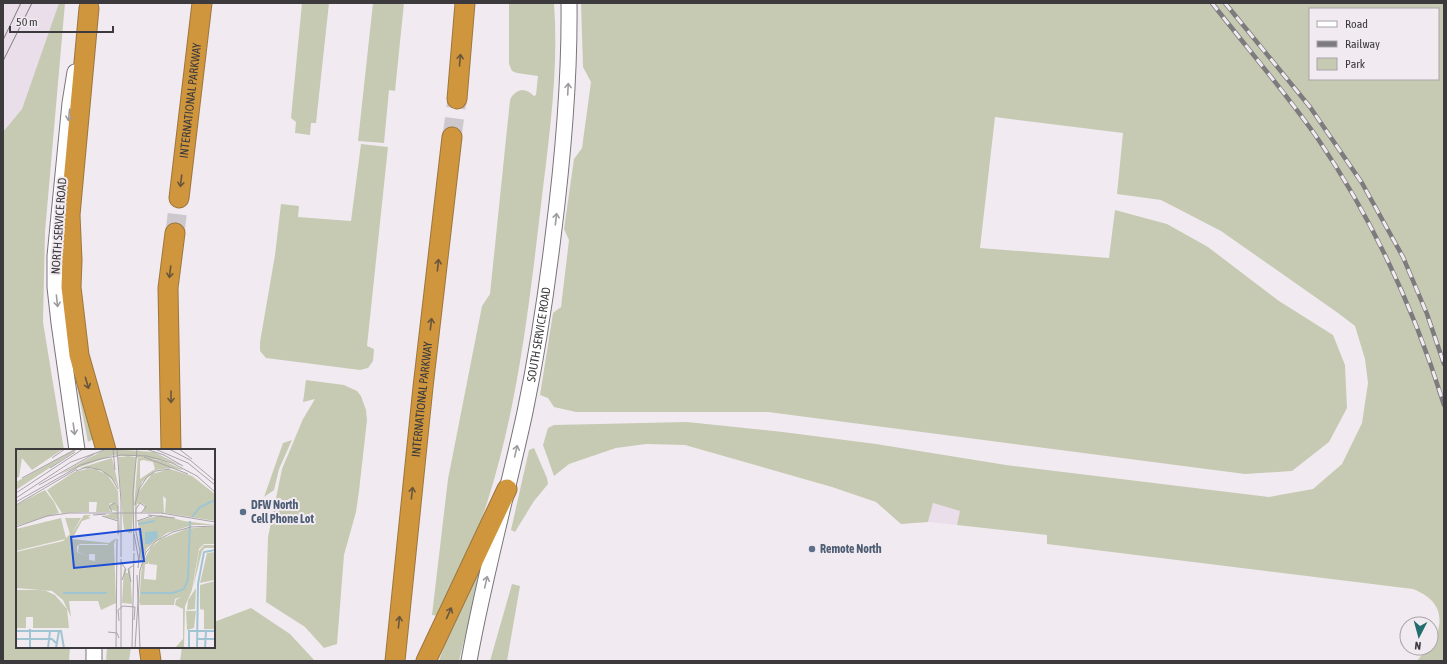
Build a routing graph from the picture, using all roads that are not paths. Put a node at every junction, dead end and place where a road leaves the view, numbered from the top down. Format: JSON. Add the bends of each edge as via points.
{"nodes":[{"id":1,"x":202,"y":3,"type":"edge"},
{"id":2,"x":569,"y":3,"type":"edge"},
{"id":3,"x":464,"y":4,"type":"edge"},
{"id":4,"x":90,"y":6,"type":"edge"},
{"id":5,"x":457,"y":98,"type":"tunnel mouth"},
{"id":6,"x":452,"y":137,"type":"tunnel mouth"},
{"id":7,"x":179,"y":198,"type":"tunnel mouth"},
{"id":8,"x":175,"y":233,"type":"tunnel mouth"},
{"id":9,"x":77,"y":449,"type":"edge"},
{"id":10,"x":106,"y":449,"type":"edge"},
{"id":11,"x":171,"y":449,"type":"edge"},
{"id":12,"x":507,"y":490,"type":"junction"},
{"id":13,"x":94,"y":648,"type":"edge"},
{"id":14,"x":149,"y":648,"type":"edge"},
{"id":15,"x":156,"y":648,"type":"edge"},
{"id":16,"x":94,"y":661,"type":"edge"},
{"id":17,"x":151,"y":661,"type":"edge"},
{"id":18,"x":154,"y":661,"type":"edge"},
{"id":19,"x":395,"y":661,"type":"edge"},
{"id":20,"x":426,"y":661,"type":"edge"},
{"id":21,"x":469,"y":661,"type":"edge"}],
"edges":[{"from":1,"to":7,"type":"highway","name":"INTERNATIONAL PARKWAY","one_way":true},
{"from":12,"to":2,"type":"main road","name":"SOUTH SERVICE ROAD","one_way":true,"via":[[525,411],[546,293],[561,175],[570,60]]},
{"from":5,"to":3,"type":"highway","one_way":true},
{"from":4,"to":9,"type":"main road","name":"NORTH SERVICE ROAD","one_way":true,"via":[[70,103],[55,256],[59,323]]},
{"from":4,"to":10,"type":"highway","one_way":true,"via":[[81,97],[87,142],[71,287],[79,355]]},
{"from":19,"to":6,"type":"highway","name":"INTERNATIONAL PARKWAY","one_way":true},
{"from":8,"to":11,"type":"highway","one_way":true,"via":[[168,288]]},
{"from":20,"to":12,"type":"highway","one_way":true},
{"from":21,"to":12,"type":"main road","name":"SOUTH SERVICE ROAD","one_way":true},
{"from":13,"to":16,"type":"main road"},
{"from":14,"to":17,"type":"highway"},
{"from":15,"to":18,"type":"highway"}]}
